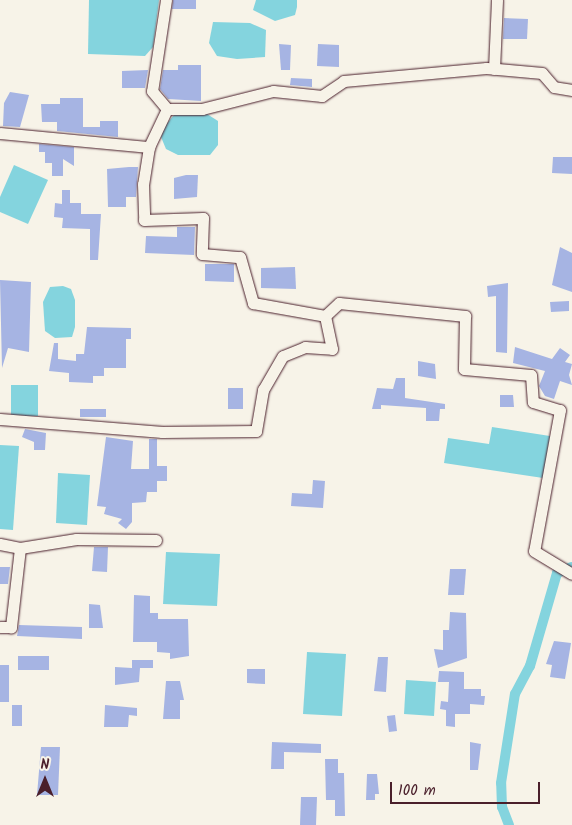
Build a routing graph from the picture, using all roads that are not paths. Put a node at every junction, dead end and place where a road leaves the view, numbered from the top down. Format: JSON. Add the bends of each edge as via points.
{"nodes":[{"id":1,"x":166,"y":0,"type":"edge"},
{"id":2,"x":497,"y":0,"type":"edge"},
{"id":3,"x":494,"y":69,"type":"junction"},
{"id":4,"x":572,"y":90,"type":"edge"},
{"id":5,"x":167,"y":109,"type":"junction"},
{"id":6,"x":0,"y":133,"type":"edge"},
{"id":7,"x":149,"y":146,"type":"junction"},
{"id":8,"x":326,"y":316,"type":"junction"},
{"id":9,"x":0,"y":419,"type":"edge"},
{"id":10,"x":156,"y":540,"type":"dead end"},
{"id":11,"x":0,"y":544,"type":"edge"},
{"id":12,"x":20,"y":548,"type":"junction"},
{"id":13,"x":572,"y":574,"type":"edge"},
{"id":14,"x":0,"y":627,"type":"edge"}],
"edges":[{"from":1,"to":5,"type":"street","via":[[152,90]]},
{"from":2,"to":3,"type":"street"},
{"from":3,"to":4,"type":"street","via":[[542,73],[554,86]]},
{"from":3,"to":5,"type":"street","via":[[344,81],[322,96],[273,91],[202,109]]},
{"from":5,"to":7,"type":"street"},
{"from":6,"to":7,"type":"street"},
{"from":7,"to":8,"type":"street","via":[[144,220],[203,218],[202,254],[240,257],[253,303]]},
{"from":8,"to":9,"type":"street","via":[[332,349],[304,347],[283,356],[263,390],[256,431],[162,432]]},
{"from":8,"to":13,"type":"street","via":[[339,303],[465,316],[464,369],[531,375],[533,402],[560,410],[534,551]]},
{"from":10,"to":12,"type":"street","via":[[76,538]]},
{"from":11,"to":12,"type":"street"},
{"from":12,"to":14,"type":"street","via":[[11,627]]}]}
